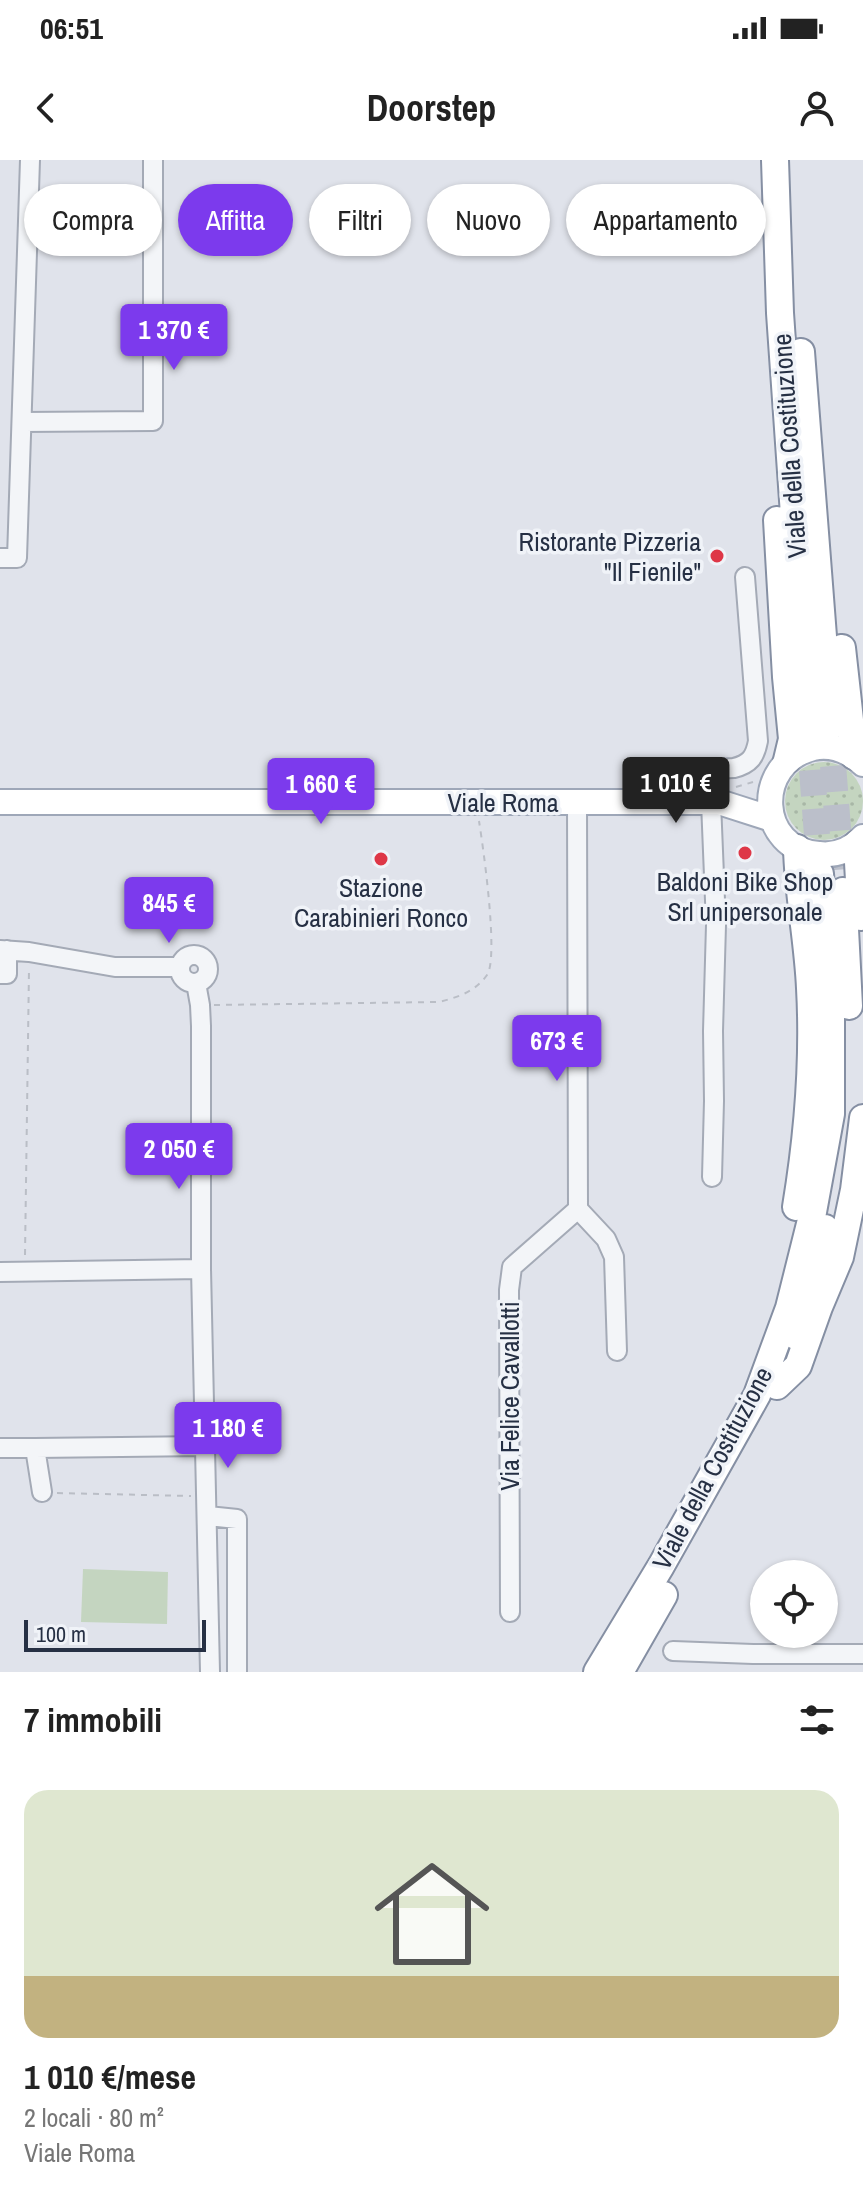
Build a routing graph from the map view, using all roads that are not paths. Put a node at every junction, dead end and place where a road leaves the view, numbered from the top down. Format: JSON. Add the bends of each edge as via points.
{"nodes":[{"id":1,"x":30,"y":160,"type":"edge"},
{"id":2,"x":153,"y":160,"type":"edge"},
{"id":3,"x":775,"y":160,"type":"edge"},
{"id":4,"x":791,"y":160,"type":"edge"},
{"id":5,"x":789,"y":317,"type":"junction"},
{"id":6,"x":23,"y":422,"type":"junction"},
{"id":7,"x":0,"y":558,"type":"edge"},
{"id":8,"x":745,"y":577,"type":"dead end"},
{"id":9,"x":820,"y":729,"type":"tunnel mouth"},
{"id":10,"x":859,"y":760,"type":"edge"},
{"id":11,"x":780,"y":771,"type":"junction"},
{"id":12,"x":641,"y":800,"type":"junction"},
{"id":13,"x":0,"y":802,"type":"edge"},
{"id":14,"x":577,"y":802,"type":"junction"},
{"id":15,"x":715,"y":802,"type":"junction"},
{"id":16,"x":772,"y":819,"type":"junction"},
{"id":17,"x":860,"y":840,"type":"edge"},
{"id":18,"x":797,"y":848,"type":"junction"},
{"id":19,"x":820,"y":874,"type":"tunnel mouth"},
{"id":20,"x":843,"y":891,"type":"tunnel mouth"},
{"id":21,"x":863,"y":940,"type":"edge"},
{"id":22,"x":4,"y":950,"type":"edge"},
{"id":23,"x":0,"y":974,"type":"edge"},
{"id":24,"x":863,"y":1118,"type":"edge"},
{"id":25,"x":712,"y":1177,"type":"dead end"},
{"id":26,"x":578,"y":1209,"type":"junction"},
{"id":27,"x":201,"y":1269,"type":"junction"},
{"id":28,"x":0,"y":1272,"type":"edge"},
{"id":29,"x":617,"y":1351,"type":"dead end"},
{"id":30,"x":767,"y":1390,"type":"junction"},
{"id":31,"x":206,"y":1446,"type":"junction"},
{"id":32,"x":0,"y":1448,"type":"edge"},
{"id":33,"x":35,"y":1448,"type":"junction"},
{"id":34,"x":42,"y":1492,"type":"road end"},
{"id":35,"x":208,"y":1516,"type":"junction"},
{"id":36,"x":510,"y":1612,"type":"dead end"},
{"id":37,"x":673,"y":1651,"type":"dead end"},
{"id":38,"x":863,"y":1654,"type":"edge"},
{"id":39,"x":210,"y":1672,"type":"edge"},
{"id":40,"x":237,"y":1672,"type":"edge"},
{"id":41,"x":597,"y":1672,"type":"edge"},
{"id":42,"x":620,"y":1672,"type":"edge"}],
"edges":[{"from":1,"to":6,"type":"street"},
{"from":2,"to":6,"type":"street","via":[[153,421]]},
{"from":3,"to":5,"type":"highway","name":"Viale della Costituzione"},
{"from":4,"to":5,"type":"highway","name":"Viale della Costituzione"},
{"from":5,"to":9,"type":"highway","name":"Viale della Costituzione"},
{"from":5,"to":10,"type":"highway","via":[[823,423],[844,672]]},
{"from":5,"to":11,"type":"highway","via":[[770,406],[792,739]]},
{"from":6,"to":7,"type":"street","via":[[17,558]]},
{"from":8,"to":12,"type":"street","via":[[756,754],[747,765],[734,768],[651,772],[642,778]]},
{"from":10,"to":11,"type":"main road","name":"Viale Roma","via":[[820,747],[803,751]]},
{"from":11,"to":15,"type":"main road","name":"Viale Roma"},
{"from":11,"to":16,"type":"main road","via":[[770,794]]},
{"from":12,"to":14,"type":"main road","name":"Viale Roma"},
{"from":12,"to":15,"type":"main road","name":"Viale Roma"},
{"from":13,"to":14,"type":"main road","name":"Viale Roma"},
{"from":14,"to":26,"type":"street"},
{"from":15,"to":16,"type":"main road","name":"Viale Roma"},
{"from":15,"to":25,"type":"street"},
{"from":16,"to":18,"type":"main road"},
{"from":17,"to":18,"type":"main road","via":[[827,855]]},
{"from":17,"to":21,"type":"highway"},
{"from":18,"to":30,"type":"highway","via":[[810,986],[812,1079],[782,1297],[759,1365]]},
{"from":19,"to":30,"type":"highway","name":"Viale della Costituzione","via":[[831,1003],[831,1114],[813,1212]]},
{"from":20,"to":30,"type":"highway","name":"Viale della Costituzione","via":[[850,1024],[843,1132],[813,1292]]},
{"from":22,"to":23,"type":"street","via":[[7,974]]},
{"from":22,"to":27,"type":"street","via":[[115,967],[180,967],[187,957],[204,959],[208,971],[196,983]]},
{"from":24,"to":30,"type":"highway","via":[[840,1257],[798,1366]]},
{"from":26,"to":29,"type":"street","via":[[606,1239],[614,1257]]},
{"from":26,"to":36,"type":"street","name":"Via Felice Cavallotti","via":[[512,1267]]},
{"from":27,"to":28,"type":"street"},
{"from":27,"to":31,"type":"street"},
{"from":30,"to":41,"type":"highway","name":"Viale della Costituzione"},
{"from":30,"to":42,"type":"highway","name":"Viale della Costituzione","via":[[695,1539]]},
{"from":31,"to":33,"type":"street"},
{"from":31,"to":35,"type":"street"},
{"from":32,"to":33,"type":"street"},
{"from":33,"to":34,"type":"street"},
{"from":35,"to":39,"type":"street"},
{"from":35,"to":40,"type":"street","via":[[237,1519]]},
{"from":37,"to":38,"type":"street"}]}
